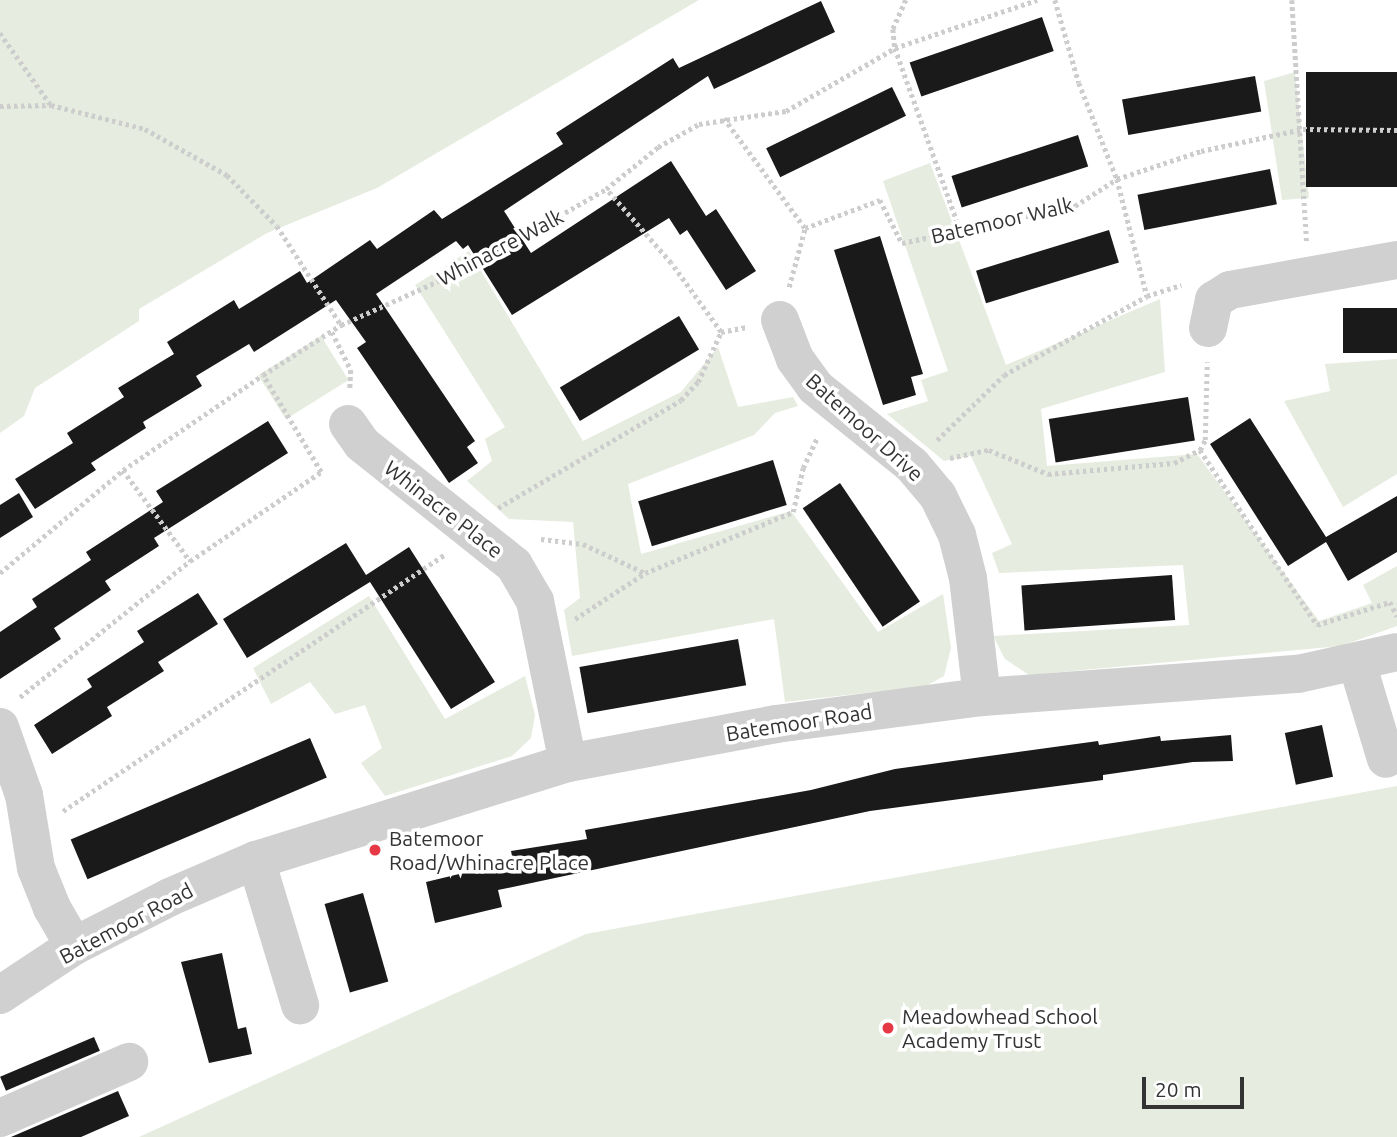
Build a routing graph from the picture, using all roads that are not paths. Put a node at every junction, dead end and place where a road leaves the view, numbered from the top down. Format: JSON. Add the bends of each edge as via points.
{"nodes":[{"id":1,"x":1397,"y":260,"type":"edge"},
{"id":2,"x":1211,"y":314,"type":"road end"},
{"id":3,"x":780,"y":320,"type":"road end"},
{"id":4,"x":348,"y":424,"type":"dead end"},
{"id":5,"x":1397,"y":652,"type":"edge"},
{"id":6,"x":1357,"y":663,"type":"junction"},
{"id":7,"x":982,"y":697,"type":"junction"},
{"id":8,"x":6,"y":715,"type":"edge"},
{"id":9,"x":1386,"y":759,"type":"dead end"},
{"id":10,"x":568,"y":763,"type":"junction"},
{"id":11,"x":256,"y":860,"type":"junction"},
{"id":12,"x":74,"y":946,"type":"junction"},
{"id":13,"x":0,"y":995,"type":"edge"},
{"id":14,"x":300,"y":1005,"type":"dead end"},
{"id":15,"x":129,"y":1062,"type":"dead end"},
{"id":16,"x":0,"y":1118,"type":"edge"}],
"edges":[{"from":1,"to":2,"type":"street","via":[[1230,290]]},
{"from":3,"to":7,"type":"street","name":"Batemoor Drive","via":[[795,359],[815,387],[912,465],[937,496],[957,535],[968,578]]},
{"from":4,"to":10,"type":"street","name":"Whinacre Place","via":[[362,443],[403,478],[478,532],[514,565],[535,601],[546,639]]},
{"from":5,"to":6,"type":"street","name":"Batemoor Road"},
{"from":6,"to":7,"type":"street","name":"Batemoor Road","via":[[1298,674]]},
{"from":6,"to":9,"type":"street"},
{"from":7,"to":10,"type":"street","name":"Batemoor Road","via":[[776,724]]},
{"from":8,"to":12,"type":"street","via":[[36,868]]},
{"from":10,"to":11,"type":"street","name":"Batemoor Road"},
{"from":11,"to":12,"type":"street","name":"Batemoor Road"},
{"from":11,"to":14,"type":"street"},
{"from":12,"to":13,"type":"street","name":"Batemoor Road"},
{"from":15,"to":16,"type":"street"}]}
